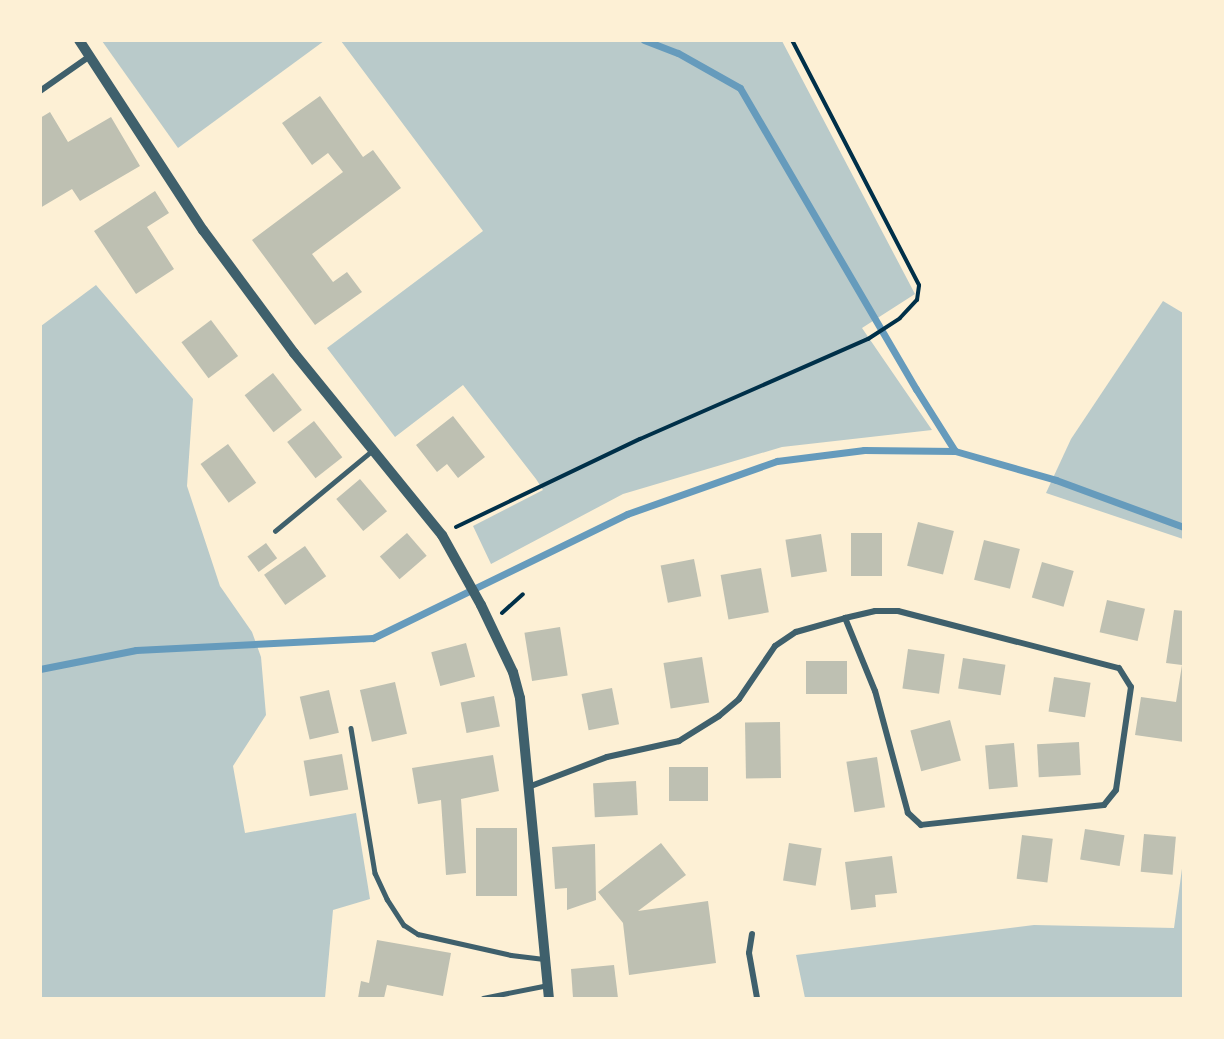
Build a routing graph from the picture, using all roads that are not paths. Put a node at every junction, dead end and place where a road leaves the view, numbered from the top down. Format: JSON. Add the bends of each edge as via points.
{"nodes":[{"id":1,"x":79,"y":40,"type":"edge"},
{"id":2,"x":90,"y":56,"type":"junction"},
{"id":3,"x":40,"y":92,"type":"edge"},
{"id":4,"x":373,"y":450,"type":"junction"},
{"id":5,"x":274,"y":531,"type":"dead end"},
{"id":6,"x":845,"y":618,"type":"junction"},
{"id":7,"x":351,"y":728,"type":"dead end"},
{"id":8,"x":531,"y":786,"type":"junction"},
{"id":9,"x":752,"y":934,"type":"dead end"},
{"id":10,"x":546,"y":959,"type":"junction"},
{"id":11,"x":548,"y":985,"type":"junction"},
{"id":12,"x":483,"y":999,"type":"edge"},
{"id":13,"x":549,"y":999,"type":"edge"},
{"id":14,"x":757,"y":999,"type":"edge"}],
"edges":[{"from":1,"to":2,"type":"street"},
{"from":2,"to":3,"type":"street"},
{"from":2,"to":4,"type":"street","via":[[203,230],[294,353]]},
{"from":4,"to":5,"type":"lane"},
{"from":4,"to":8,"type":"street","via":[[442,535],[490,623],[513,672],[520,698]]},
{"from":6,"to":6,"type":"street","via":[[875,611],[898,611],[1119,668],[1131,687],[1116,790],[1104,805],[921,825],[908,813],[875,691]]},
{"from":6,"to":8,"type":"street","via":[[785,637],[765,657],[739,699],[679,741],[607,757]]},
{"from":7,"to":10,"type":"lane","via":[[375,873],[404,925],[418,934],[511,956]]},
{"from":8,"to":10,"type":"street"},
{"from":9,"to":14,"type":"street","via":[[749,953]]},
{"from":10,"to":11,"type":"street"},
{"from":11,"to":12,"type":"lane"},
{"from":11,"to":13,"type":"street"}]}
